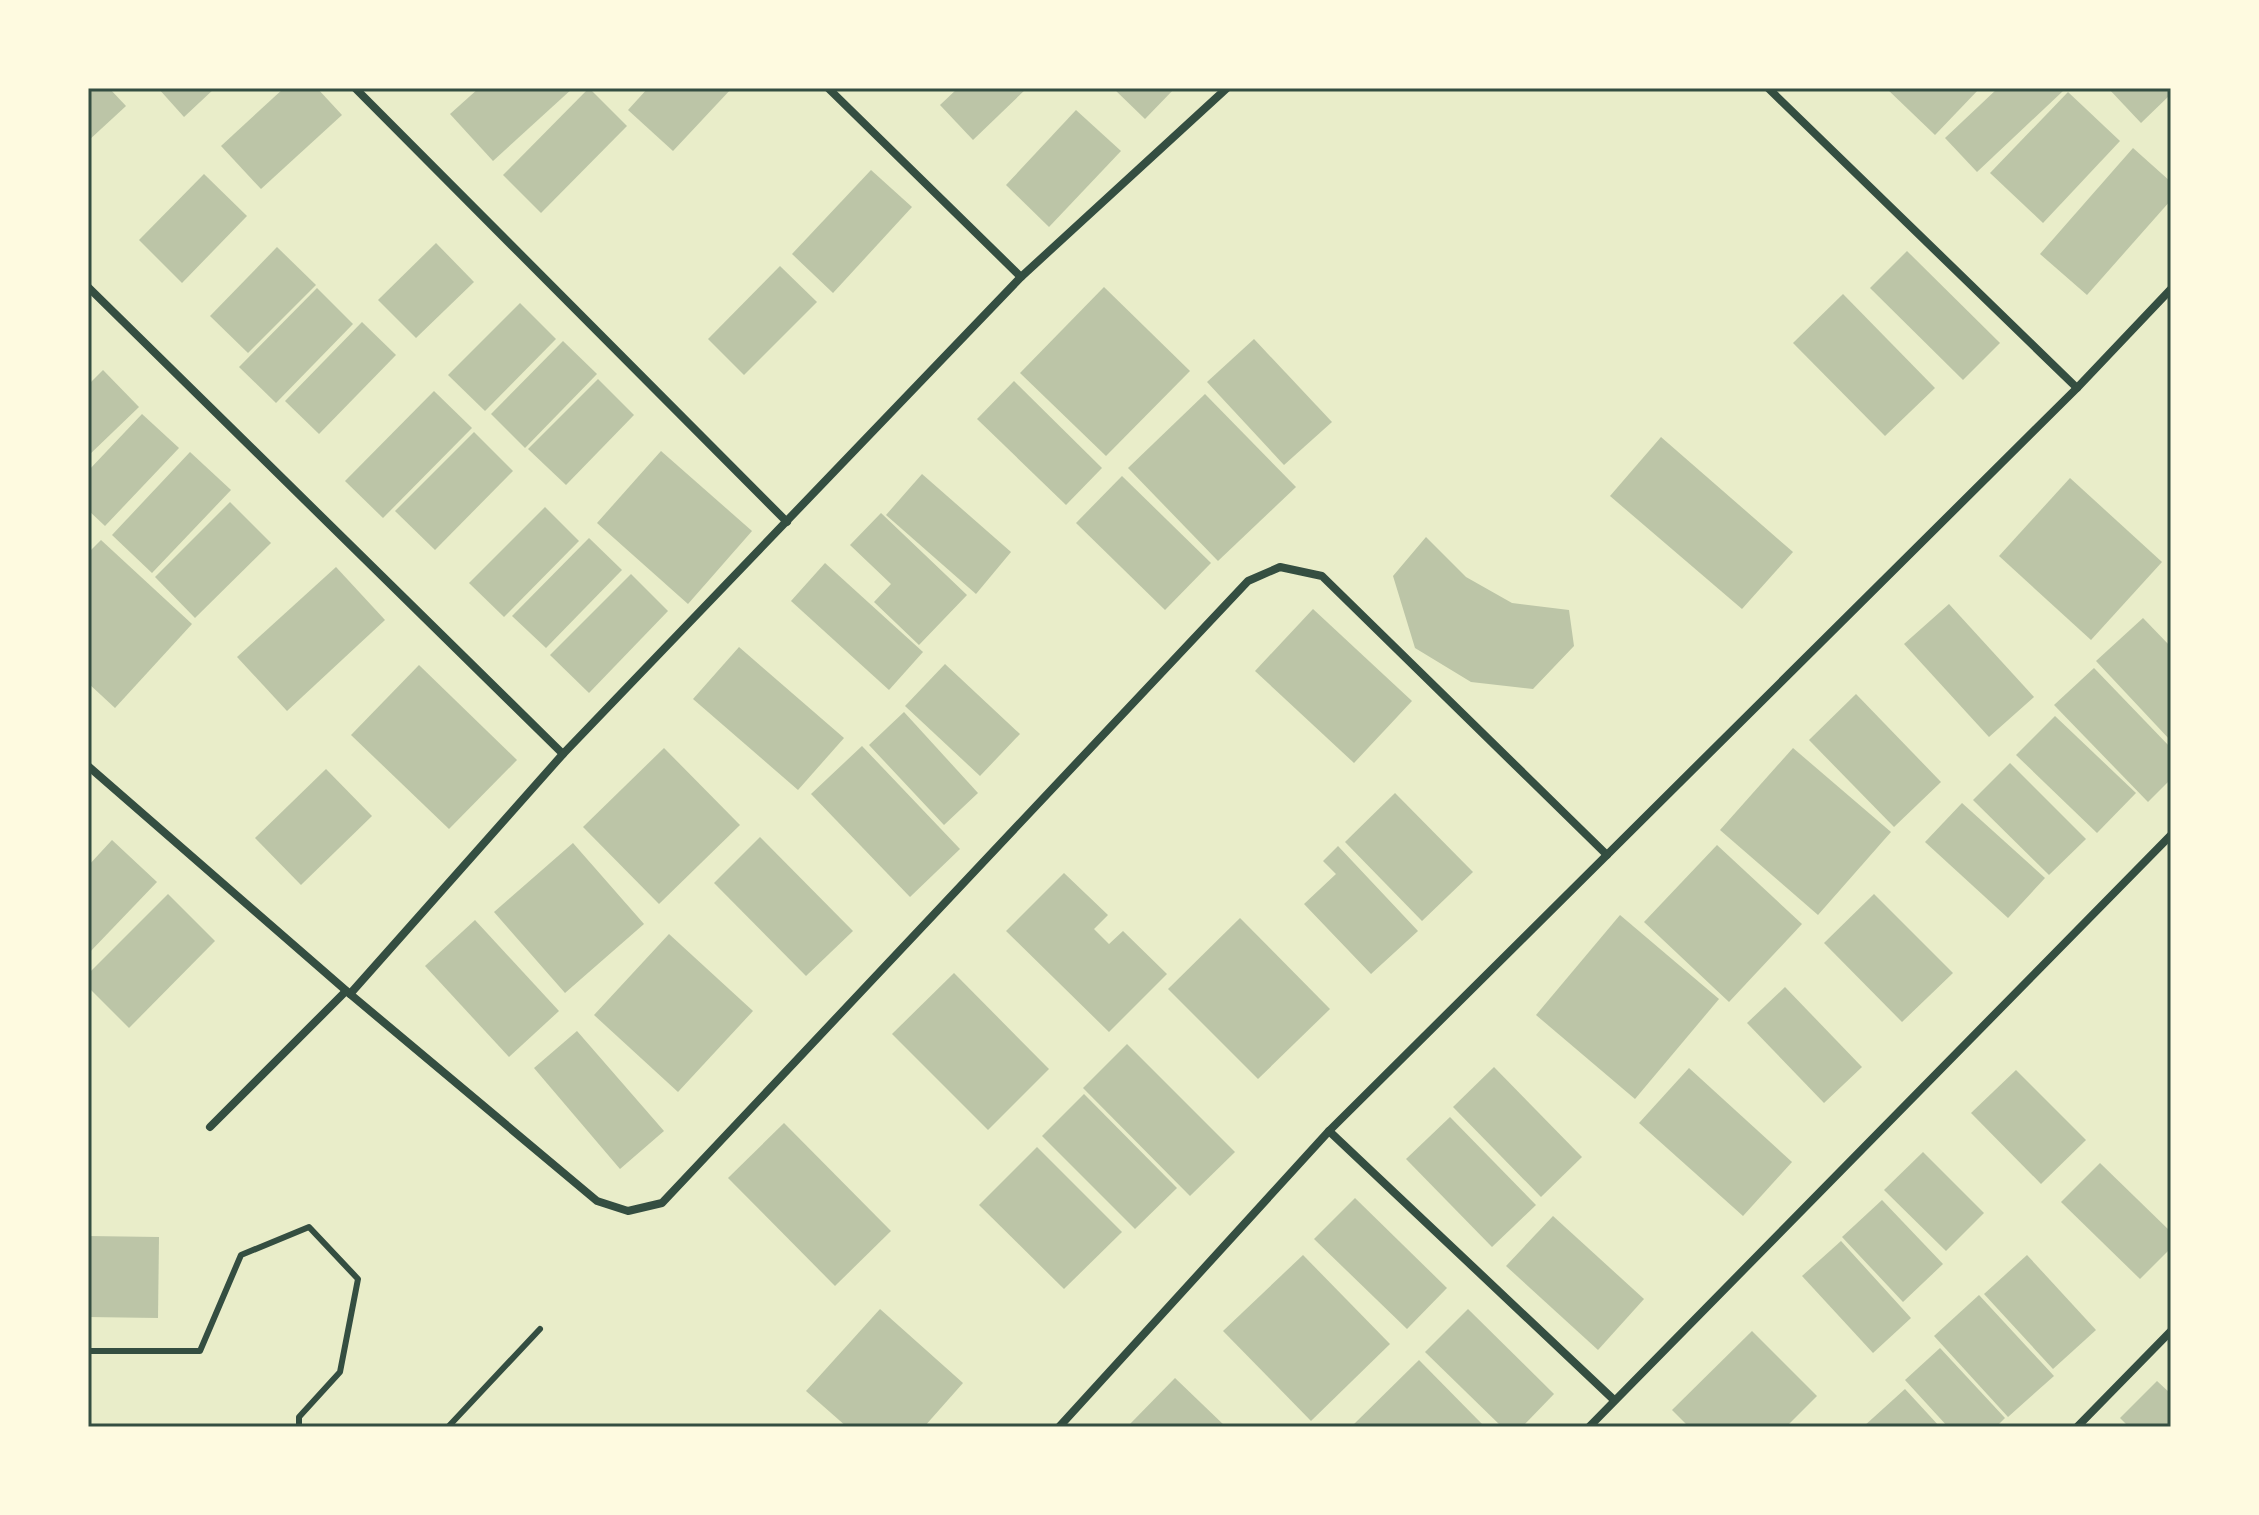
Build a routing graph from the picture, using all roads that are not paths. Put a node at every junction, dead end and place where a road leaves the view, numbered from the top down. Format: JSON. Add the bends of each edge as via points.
{"nodes":[{"id":1,"x":355,"y":88,"type":"edge"},
{"id":2,"x":828,"y":88,"type":"edge"},
{"id":3,"x":1227,"y":88,"type":"edge"},
{"id":4,"x":1768,"y":88,"type":"edge"},
{"id":5,"x":1021,"y":277,"type":"junction"},
{"id":6,"x":88,"y":287,"type":"edge"},
{"id":7,"x":2171,"y":289,"type":"edge"},
{"id":8,"x":2077,"y":388,"type":"junction"},
{"id":9,"x":787,"y":522,"type":"junction"},
{"id":10,"x":563,"y":754,"type":"junction"},
{"id":11,"x":88,"y":766,"type":"edge"},
{"id":12,"x":2171,"y":835,"type":"edge"},
{"id":13,"x":1607,"y":855,"type":"junction"},
{"id":14,"x":348,"y":993,"type":"junction"},
{"id":15,"x":210,"y":1127,"type":"dead end"},
{"id":16,"x":1329,"y":1131,"type":"junction"},
{"id":17,"x":540,"y":1329,"type":"dead end"},
{"id":18,"x":2171,"y":1331,"type":"edge"},
{"id":19,"x":88,"y":1351,"type":"edge"},
{"id":20,"x":1613,"y":1399,"type":"junction"},
{"id":21,"x":299,"y":1427,"type":"edge"},
{"id":22,"x":448,"y":1427,"type":"edge"},
{"id":23,"x":1059,"y":1427,"type":"edge"},
{"id":24,"x":1589,"y":1427,"type":"edge"},
{"id":25,"x":2077,"y":1427,"type":"edge"}],
"edges":[{"from":1,"to":9,"type":"street"},
{"from":2,"to":5,"type":"street"},
{"from":3,"to":5,"type":"street"},
{"from":4,"to":8,"type":"street"},
{"from":5,"to":9,"type":"street"},
{"from":6,"to":10,"type":"street"},
{"from":7,"to":8,"type":"street"},
{"from":8,"to":13,"type":"street"},
{"from":9,"to":10,"type":"street"},
{"from":10,"to":14,"type":"street"},
{"from":11,"to":14,"type":"street"},
{"from":12,"to":20,"type":"street"},
{"from":13,"to":14,"type":"street","via":[[1322,576],[1280,567],[1248,581],[662,1203],[628,1211],[597,1201]]},
{"from":13,"to":16,"type":"street"},
{"from":14,"to":15,"type":"street"},
{"from":16,"to":20,"type":"street"},
{"from":16,"to":23,"type":"street"},
{"from":17,"to":22,"type":"lane"},
{"from":18,"to":25,"type":"street"},
{"from":19,"to":21,"type":"lane","via":[[200,1351],[241,1255],[309,1227],[358,1279],[340,1372],[299,1417]]},
{"from":20,"to":24,"type":"street"}]}
